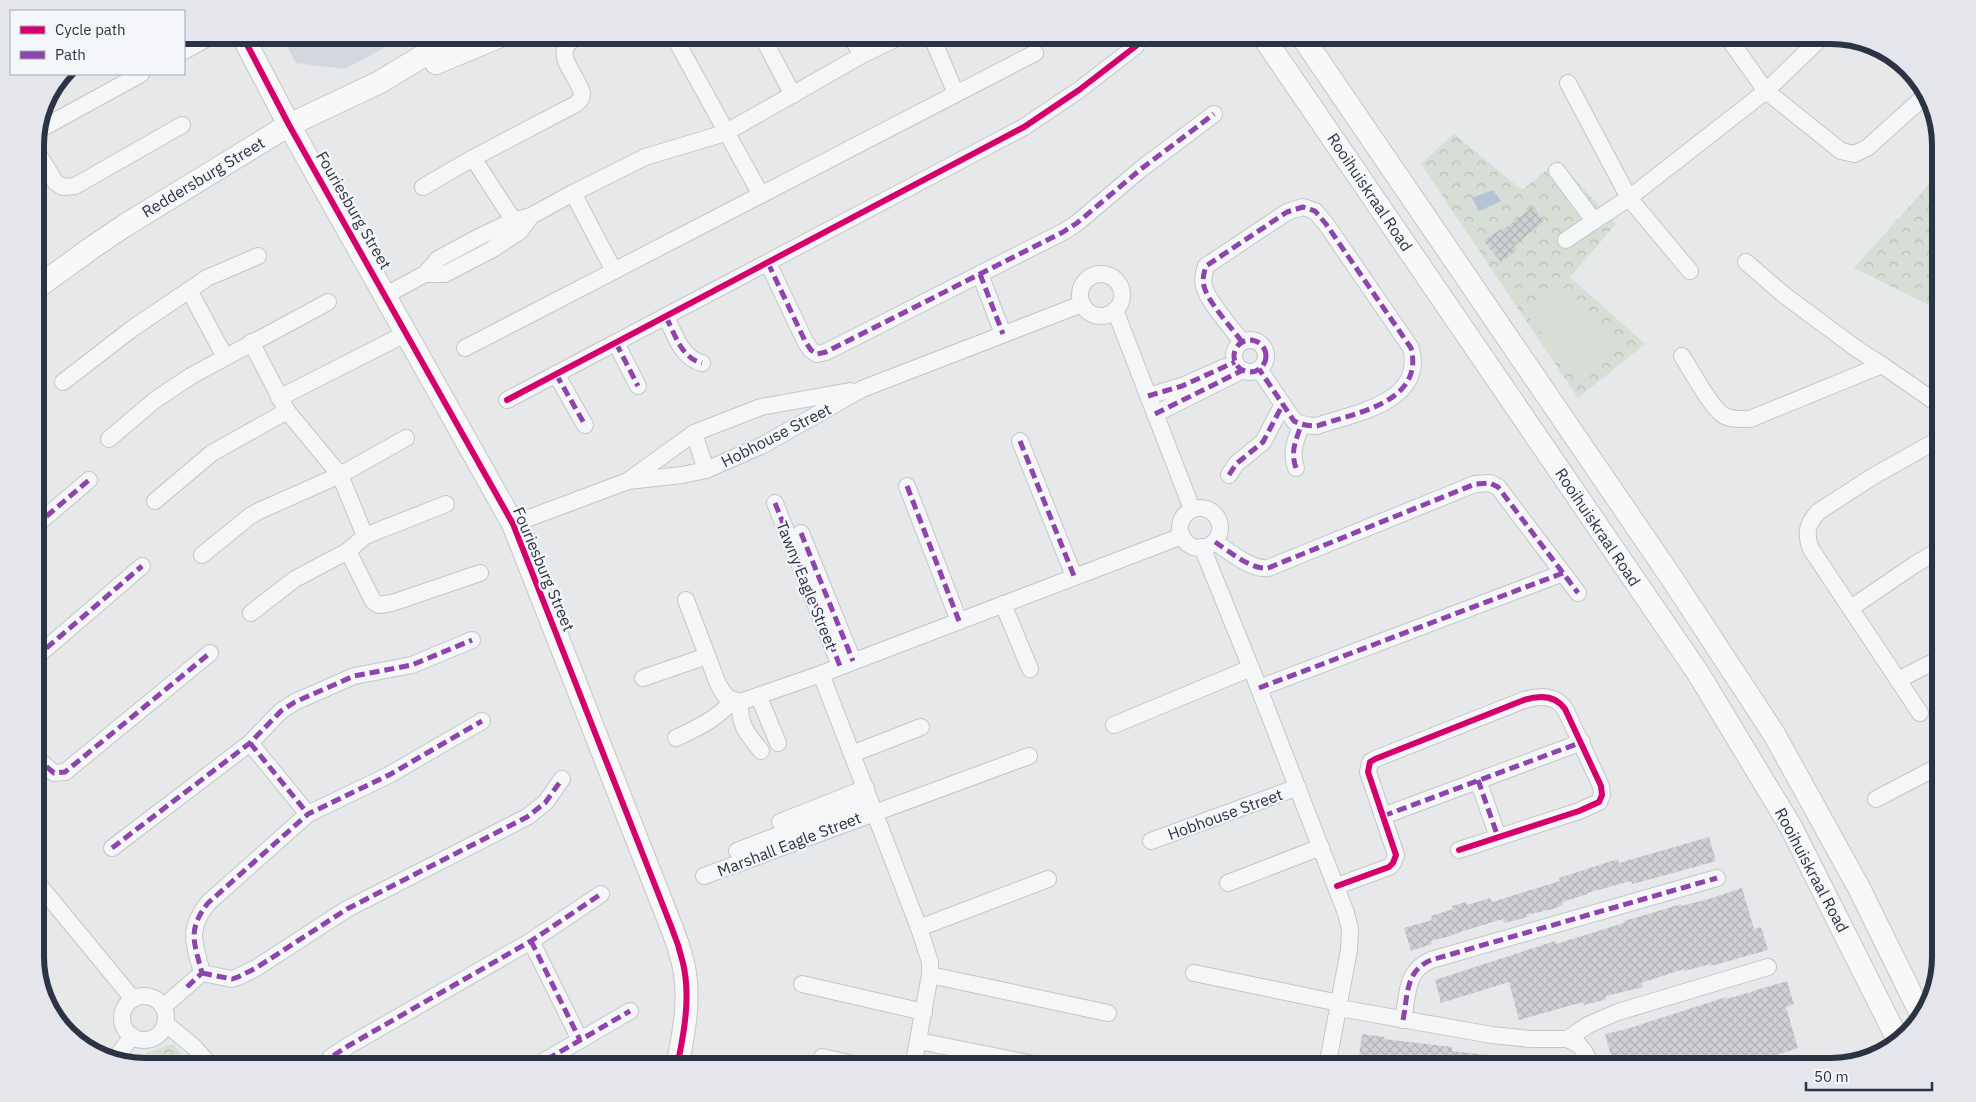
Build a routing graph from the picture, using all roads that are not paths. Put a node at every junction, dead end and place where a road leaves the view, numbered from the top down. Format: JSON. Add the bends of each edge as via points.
{"nodes":[{"id":1,"x":247,"y":44,"type":"edge"},
{"id":2,"x":445,"y":44,"type":"edge"},
{"id":3,"x":482,"y":44,"type":"edge"},
{"id":4,"x":567,"y":44,"type":"edge"},
{"id":5,"x":678,"y":44,"type":"edge"},
{"id":6,"x":766,"y":44,"type":"dead end"},
{"id":7,"x":855,"y":44,"type":"edge"},
{"id":8,"x":885,"y":44,"type":"edge"},
{"id":9,"x":935,"y":44,"type":"edge"},
{"id":10,"x":1268,"y":44,"type":"edge"},
{"id":11,"x":1307,"y":44,"type":"edge"},
{"id":12,"x":1732,"y":44,"type":"edge"},
{"id":13,"x":1815,"y":44,"type":"edge"},
{"id":14,"x":1136,"y":46,"type":"dead end"},
{"id":15,"x":1035,"y":53,"type":"dead end"},
{"id":16,"x":862,"y":55,"type":"junction"},
{"id":17,"x":139,"y":75,"type":"edge"},
{"id":18,"x":380,"y":82,"type":"junction"},
{"id":19,"x":1568,"y":84,"type":"dead end"},
{"id":20,"x":1766,"y":91,"type":"junction"},
{"id":21,"x":956,"y":94,"type":"junction"},
{"id":22,"x":793,"y":95,"type":"junction"},
{"id":23,"x":1921,"y":99,"type":"edge"},
{"id":24,"x":1214,"y":114,"type":"dead end"},
{"id":25,"x":182,"y":124,"type":"dead end"},
{"id":26,"x":289,"y":125,"type":"junction"},
{"id":27,"x":46,"y":126,"type":"edge"},
{"id":28,"x":725,"y":133,"type":"junction"},
{"id":29,"x":473,"y":158,"type":"junction"},
{"id":30,"x":44,"y":164,"type":"edge"},
{"id":31,"x":1557,"y":172,"type":"dead end"},
{"id":32,"x":424,"y":187,"type":"dead end"},
{"id":33,"x":573,"y":193,"type":"junction"},
{"id":34,"x":761,"y":195,"type":"junction"},
{"id":35,"x":1629,"y":198,"type":"junction"},
{"id":36,"x":1594,"y":221,"type":"junction"},
{"id":37,"x":517,"y":226,"type":"junction"},
{"id":38,"x":1566,"y":240,"type":"dead end"},
{"id":39,"x":463,"y":245,"type":"junction"},
{"id":40,"x":258,"y":256,"type":"dead end"},
{"id":41,"x":471,"y":261,"type":"junction"},
{"id":42,"x":1746,"y":262,"type":"dead end"},
{"id":43,"x":768,"y":263,"type":"junction"},
{"id":44,"x":614,"y":271,"type":"junction"},
{"id":45,"x":1690,"y":271,"type":"dead end"},
{"id":46,"x":425,"y":274,"type":"junction"},
{"id":47,"x":980,"y":274,"type":"junction"},
{"id":48,"x":44,"y":283,"type":"edge"},
{"id":49,"x":189,"y":290,"type":"junction"},
{"id":50,"x":386,"y":295,"type":"junction"},
{"id":51,"x":328,"y":302,"type":"dead end"},
{"id":52,"x":1082,"y":304,"type":"junction"},
{"id":53,"x":1115,"y":310,"type":"junction"},
{"id":54,"x":666,"y":317,"type":"junction"},
{"id":55,"x":407,"y":333,"type":"junction"},
{"id":56,"x":1003,"y":334,"type":"junction"},
{"id":57,"x":251,"y":342,"type":"junction"},
{"id":58,"x":1242,"y":342,"type":"junction"},
{"id":59,"x":616,"y":343,"type":"junction"},
{"id":60,"x":465,"y":348,"type":"dead end"},
{"id":61,"x":1682,"y":356,"type":"dead end"},
{"id":62,"x":225,"y":357,"type":"junction"},
{"id":63,"x":702,"y":363,"type":"dead end"},
{"id":64,"x":1882,"y":365,"type":"junction"},
{"id":65,"x":1239,"y":366,"type":"junction"},
{"id":66,"x":1260,"y":369,"type":"junction"},
{"id":67,"x":556,"y":374,"type":"junction"},
{"id":68,"x":63,"y":382,"type":"dead end"},
{"id":69,"x":638,"y":386,"type":"dead end"},
{"id":70,"x":862,"y":389,"type":"junction"},
{"id":71,"x":1148,"y":396,"type":"junction"},
{"id":72,"x":507,"y":400,"type":"dead end"},
{"id":73,"x":1932,"y":400,"type":"edge"},
{"id":74,"x":283,"y":404,"type":"junction"},
{"id":75,"x":1283,"y":404,"type":"junction"},
{"id":76,"x":1155,"y":414,"type":"junction"},
{"id":77,"x":585,"y":425,"type":"dead end"},
{"id":78,"x":1301,"y":425,"type":"junction"},
{"id":79,"x":694,"y":433,"type":"junction"},
{"id":80,"x":406,"y":438,"type":"dead end"},
{"id":81,"x":109,"y":439,"type":"dead end"},
{"id":82,"x":1020,"y":441,"type":"dead end"},
{"id":83,"x":1932,"y":443,"type":"edge"},
{"id":84,"x":1296,"y":468,"type":"dead end"},
{"id":85,"x":706,"y":470,"type":"junction"},
{"id":86,"x":340,"y":475,"type":"junction"},
{"id":87,"x":1229,"y":475,"type":"dead end"},
{"id":88,"x":89,"y":480,"type":"dead end"},
{"id":89,"x":628,"y":481,"type":"junction"},
{"id":90,"x":907,"y":486,"type":"dead end"},
{"id":91,"x":155,"y":501,"type":"dead end"},
{"id":92,"x":775,"y":503,"type":"dead end"},
{"id":93,"x":446,"y":504,"type":"dead end"},
{"id":94,"x":1192,"y":509,"type":"junction"},
{"id":95,"x":44,"y":518,"type":"edge"},
{"id":96,"x":513,"y":524,"type":"junction"},
{"id":97,"x":801,"y":533,"type":"dead end"},
{"id":98,"x":364,"y":536,"type":"junction"},
{"id":99,"x":1182,"y":536,"type":"junction"},
{"id":100,"x":1208,"y":545,"type":"junction"},
{"id":101,"x":348,"y":551,"type":"junction"},
{"id":102,"x":1932,"y":554,"type":"edge"},
{"id":103,"x":202,"y":555,"type":"dead end"},
{"id":104,"x":142,"y":566,"type":"dead end"},
{"id":105,"x":480,"y":573,"type":"dead end"},
{"id":106,"x":1563,"y":573,"type":"junction"},
{"id":107,"x":1074,"y":576,"type":"junction"},
{"id":108,"x":1578,"y":593,"type":"dead end"},
{"id":109,"x":686,"y":600,"type":"dead end"},
{"id":110,"x":1002,"y":604,"type":"junction"},
{"id":111,"x":1850,"y":608,"type":"junction"},
{"id":112,"x":251,"y":613,"type":"dead end"},
{"id":113,"x":959,"y":621,"type":"junction"},
{"id":114,"x":472,"y":640,"type":"dead end"},
{"id":115,"x":44,"y":650,"type":"edge"},
{"id":116,"x":210,"y":654,"type":"dead end"},
{"id":117,"x":707,"y":656,"type":"junction"},
{"id":118,"x":1932,"y":663,"type":"edge"},
{"id":119,"x":846,"y":664,"type":"junction"},
{"id":120,"x":1251,"y":668,"type":"junction"},
{"id":121,"x":1030,"y":669,"type":"dead end"},
{"id":122,"x":821,"y":674,"type":"junction"},
{"id":123,"x":643,"y":678,"type":"dead end"},
{"id":124,"x":1898,"y":680,"type":"junction"},
{"id":125,"x":1259,"y":688,"type":"junction"},
{"id":126,"x":760,"y":696,"type":"junction"},
{"id":127,"x":736,"y":702,"type":"junction"},
{"id":128,"x":1920,"y":713,"type":"dead end"},
{"id":129,"x":482,"y":721,"type":"dead end"},
{"id":130,"x":1114,"y":725,"type":"dead end"},
{"id":131,"x":921,"y":727,"type":"dead end"},
{"id":132,"x":676,"y":738,"type":"dead end"},
{"id":133,"x":1582,"y":742,"type":"junction"},
{"id":134,"x":250,"y":743,"type":"junction"},
{"id":135,"x":778,"y":743,"type":"dead end"},
{"id":136,"x":761,"y":751,"type":"dead end"},
{"id":137,"x":852,"y":754,"type":"junction"},
{"id":138,"x":1029,"y":756,"type":"dead end"},
{"id":139,"x":44,"y":764,"type":"edge"},
{"id":140,"x":1932,"y":770,"type":"edge"},
{"id":141,"x":562,"y":779,"type":"dead end"},
{"id":142,"x":1478,"y":780,"type":"junction"},
{"id":143,"x":1298,"y":787,"type":"junction"},
{"id":144,"x":1876,"y":799,"type":"dead end"},
{"id":145,"x":870,"y":800,"type":"junction"},
{"id":146,"x":308,"y":814,"type":"junction"},
{"id":147,"x":1383,"y":816,"type":"junction"},
{"id":148,"x":780,"y":822,"type":"dead end"},
{"id":149,"x":1498,"y":837,"type":"junction"},
{"id":150,"x":1151,"y":841,"type":"dead end"},
{"id":151,"x":1321,"y":847,"type":"junction"},
{"id":152,"x":112,"y":848,"type":"dead end"},
{"id":153,"x":1459,"y":850,"type":"dead end"},
{"id":154,"x":737,"y":851,"type":"dead end"},
{"id":155,"x":704,"y":876,"type":"dead end"},
{"id":156,"x":1717,"y":878,"type":"dead end"},
{"id":157,"x":1048,"y":879,"type":"dead end"},
{"id":158,"x":1228,"y":883,"type":"dead end"},
{"id":159,"x":1337,"y":886,"type":"junction"},
{"id":160,"x":44,"y":891,"type":"edge"},
{"id":161,"x":601,"y":894,"type":"dead end"},
{"id":162,"x":919,"y":928,"type":"junction"},
{"id":163,"x":530,"y":941,"type":"junction"},
{"id":164,"x":1768,"y":968,"type":"dead end"},
{"id":165,"x":202,"y":973,"type":"junction"},
{"id":166,"x":1194,"y":973,"type":"dead end"},
{"id":167,"x":930,"y":975,"type":"junction"},
{"id":168,"x":802,"y":984,"type":"dead end"},
{"id":169,"x":133,"y":999,"type":"junction"},
{"id":170,"x":1339,"y":1006,"type":"junction"},
{"id":171,"x":164,"y":1007,"type":"junction"},
{"id":172,"x":1918,"y":1009,"type":"edge"},
{"id":173,"x":630,"y":1011,"type":"dead end"},
{"id":174,"x":924,"y":1012,"type":"junction"},
{"id":175,"x":1108,"y":1014,"type":"dead end"},
{"id":176,"x":1403,"y":1020,"type":"junction"},
{"id":177,"x":166,"y":1024,"type":"junction"},
{"id":178,"x":1896,"y":1035,"type":"edge"},
{"id":179,"x":132,"y":1036,"type":"junction"},
{"id":180,"x":1567,"y":1039,"type":"junction"},
{"id":181,"x":580,"y":1040,"type":"junction"},
{"id":182,"x":919,"y":1042,"type":"junction"},
{"id":183,"x":118,"y":1055,"type":"edge"},
{"id":184,"x":204,"y":1058,"type":"edge"},
{"id":185,"x":331,"y":1058,"type":"edge"},
{"id":186,"x":549,"y":1058,"type":"edge"},
{"id":187,"x":679,"y":1058,"type":"edge"},
{"id":188,"x":915,"y":1058,"type":"edge"},
{"id":189,"x":1002,"y":1058,"type":"edge"},
{"id":190,"x":1329,"y":1058,"type":"edge"},
{"id":191,"x":1587,"y":1058,"type":"edge"}],
"edges":[{"from":1,"to":26,"type":"main road","name":"Fouriesburg Street"},
{"from":2,"to":18,"type":"main road","name":"Reddersburg Street"},
{"from":3,"to":18,"type":"main road","name":"Reddersburg Street"},
{"from":4,"to":29,"type":"street","via":[[565,58],[580,86],[581,99],[570,109]]},
{"from":5,"to":28,"type":"street"},
{"from":6,"to":22,"type":"street"},
{"from":7,"to":16,"type":"street"},
{"from":8,"to":16,"type":"street"},
{"from":9,"to":21,"type":"street"},
{"from":10,"to":178,"type":"main road","name":"Rooihuiskraal Road","via":[[1698,673],[1790,827]]},
{"from":11,"to":172,"type":"main road","name":"Rooihuiskraal Road","via":[[1673,580],[1774,734],[1859,888]]},
{"from":12,"to":20,"type":"street"},
{"from":13,"to":20,"type":"street"},
{"from":14,"to":43,"type":"street","via":[[1024,127]]},
{"from":15,"to":21,"type":"street"},
{"from":16,"to":22,"type":"street"},
{"from":17,"to":27,"type":"street"},
{"from":18,"to":26,"type":"main road","name":"Reddersburg Street"},
{"from":19,"to":35,"type":"street"},
{"from":20,"to":23,"type":"street","via":[[1826,141],[1841,151],[1854,154],[1867,148]]},
{"from":20,"to":35,"type":"street"},
{"from":21,"to":34,"type":"street"},
{"from":22,"to":28,"type":"street"},
{"from":24,"to":47,"type":"street","via":[[1077,223]]},
{"from":25,"to":30,"type":"street","via":[[75,186],[63,187],[56,183]]},
{"from":26,"to":48,"type":"main road","name":"Reddersburg Street","via":[[124,226]]},
{"from":26,"to":50,"type":"main road","name":"Fouriesburg Street"},
{"from":28,"to":33,"type":"street","via":[[645,157]]},
{"from":28,"to":34,"type":"street"},
{"from":29,"to":32,"type":"street"},
{"from":29,"to":37,"type":"street"},
{"from":31,"to":36,"type":"street"},
{"from":33,"to":37,"type":"street"},
{"from":33,"to":44,"type":"street"},
{"from":34,"to":44,"type":"street"},
{"from":35,"to":36,"type":"street"},
{"from":35,"to":45,"type":"street"},
{"from":36,"to":38,"type":"street"},
{"from":37,"to":39,"type":"street"},
{"from":37,"to":41,"type":"street"},
{"from":39,"to":41,"type":"street"},
{"from":39,"to":46,"type":"street","via":[[438,259]]},
{"from":40,"to":49,"type":"street"},
{"from":41,"to":46,"type":"street","via":[[445,274]]},
{"from":42,"to":64,"type":"street","via":[[1784,295]]},
{"from":43,"to":47,"type":"street","via":[[805,341],[817,354]]},
{"from":43,"to":54,"type":"street"},
{"from":44,"to":60,"type":"street"},
{"from":46,"to":50,"type":"street"},
{"from":47,"to":56,"type":"street"},
{"from":49,"to":62,"type":"street"},
{"from":49,"to":68,"type":"street","via":[[132,328]]},
{"from":50,"to":55,"type":"main road","name":"Fouriesburg Street"},
{"from":51,"to":57,"type":"street"},
{"from":52,"to":53,"type":"street","via":[[1086,310],[1099,316]]},
{"from":52,"to":53,"type":"street","via":[[1080,290],[1085,281],[1104,274],[1113,278],[1121,290],[1120,304]]},
{"from":52,"to":56,"type":"street","name":"Hobhouse Street"},
{"from":53,"to":71,"type":"street"},
{"from":54,"to":59,"type":"street"},
{"from":54,"to":63,"type":"street","via":[[685,354]]},
{"from":55,"to":74,"type":"street"},
{"from":55,"to":96,"type":"main road","name":"Fouriesburg Street"},
{"from":56,"to":70,"type":"street","name":"Hobhouse Street"},
{"from":57,"to":62,"type":"street"},
{"from":57,"to":74,"type":"street"},
{"from":58,"to":65,"type":"street","via":[[1235,348]]},
{"from":58,"to":66,"type":"street","via":[[1253,340],[1263,347],[1266,359]]},
{"from":58,"to":78,"type":"street","via":[[1208,295],[1203,277],[1206,266],[1287,212],[1303,208],[1315,211],[1411,348],[1414,361],[1410,379],[1384,404],[1317,426]]},
{"from":59,"to":67,"type":"street"},
{"from":59,"to":69,"type":"street"},
{"from":61,"to":64,"type":"street","via":[[1713,404],[1723,415],[1736,420],[1750,419]]},
{"from":62,"to":81,"type":"street","via":[[172,388]]},
{"from":64,"to":73,"type":"street"},
{"from":65,"to":66,"type":"street","via":[[1248,372]]},
{"from":65,"to":71,"type":"street"},
{"from":65,"to":76,"type":"street"},
{"from":66,"to":75,"type":"street"},
{"from":67,"to":72,"type":"street"},
{"from":67,"to":77,"type":"street"},
{"from":70,"to":79,"type":"street","name":"Hobhouse Street","via":[[761,407]]},
{"from":70,"to":85,"type":"street","name":"Hobhouse Street","via":[[764,445]]},
{"from":71,"to":76,"type":"street"},
{"from":74,"to":86,"type":"street"},
{"from":74,"to":91,"type":"street","via":[[212,453]]},
{"from":75,"to":78,"type":"street","via":[[1294,421]]},
{"from":75,"to":87,"type":"street","via":[[1263,442],[1236,464]]},
{"from":76,"to":94,"type":"street"},
{"from":78,"to":84,"type":"street","via":[[1292,457]]},
{"from":79,"to":85,"type":"street"},
{"from":79,"to":89,"type":"street","name":"Hobhouse Street"},
{"from":80,"to":86,"type":"street"},
{"from":82,"to":107,"type":"street"},
{"from":83,"to":111,"type":"street","via":[[1872,477],[1818,512],[1811,520],[1807,529],[1811,549]]},
{"from":85,"to":89,"type":"street","name":"Hobhouse Street"},
{"from":86,"to":98,"type":"street"},
{"from":86,"to":103,"type":"street","via":[[250,516]]},
{"from":88,"to":95,"type":"street"},
{"from":89,"to":96,"type":"street","name":"Hobhouse Street"},
{"from":90,"to":113,"type":"street"},
{"from":92,"to":119,"type":"street","name":"Tawny Eagle Street"},
{"from":93,"to":98,"type":"street"},
{"from":94,"to":99,"type":"street","via":[[1181,523]]},
{"from":94,"to":100,"type":"street","name":"Hobhouse Street","via":[[1206,508],[1217,516],[1221,530]]},
{"from":96,"to":187,"type":"main road","name":"Fouriesburg Street","via":[[681,955],[686,999]]},
{"from":97,"to":119,"type":"street","name":"Tawny Eagle Street"},
{"from":98,"to":101,"type":"street"},
{"from":99,"to":100,"type":"street","via":[[1190,545]]},
{"from":99,"to":107,"type":"street","name":"Tawny Eagle Street"},
{"from":100,"to":106,"type":"street","via":[[1259,569],[1268,568],[1475,484],[1490,483],[1498,487]]},
{"from":100,"to":120,"type":"street","name":"Hobhouse Street"},
{"from":101,"to":105,"type":"street","via":[[369,596],[379,605]]},
{"from":101,"to":112,"type":"street","via":[[295,579]]},
{"from":102,"to":111,"type":"street"},
{"from":104,"to":115,"type":"street"},
{"from":106,"to":108,"type":"street"},
{"from":106,"to":125,"type":"street"},
{"from":107,"to":110,"type":"street","name":"Tawny Eagle Street"},
{"from":109,"to":117,"type":"street"},
{"from":110,"to":113,"type":"street","name":"Tawny Eagle Street"},
{"from":110,"to":121,"type":"street"},
{"from":111,"to":124,"type":"street"},
{"from":113,"to":119,"type":"street","name":"Tawny Eagle Street"},
{"from":114,"to":134,"type":"street","via":[[412,665],[354,676],[295,702],[281,711]]},
{"from":116,"to":139,"type":"street","via":[[65,772],[54,772]]},
{"from":117,"to":123,"type":"street"},
{"from":117,"to":127,"type":"street","via":[[726,697]]},
{"from":118,"to":124,"type":"street"},
{"from":119,"to":122,"type":"street","name":"Tawny Eagle Street"},
{"from":120,"to":125,"type":"street","name":"Hobhouse Street"},
{"from":120,"to":130,"type":"street"},
{"from":122,"to":126,"type":"street","name":"Tawny Eagle Street"},
{"from":122,"to":137,"type":"street","name":"Marshall Eagle Street"},
{"from":124,"to":128,"type":"street"},
{"from":125,"to":143,"type":"street","name":"Hobhouse Street"},
{"from":126,"to":127,"type":"street","name":"Tawny Eagle Street"},
{"from":126,"to":135,"type":"street"},
{"from":127,"to":132,"type":"street","via":[[706,724]]},
{"from":127,"to":136,"type":"street","via":[[744,729]]},
{"from":129,"to":146,"type":"street","via":[[389,775]]},
{"from":131,"to":137,"type":"street"},
{"from":133,"to":142,"type":"street"},
{"from":133,"to":147,"type":"street","via":[[1556,700],[1542,696],[1524,700],[1370,762],[1368,772]]},
{"from":133,"to":149,"type":"street","via":[[1601,786],[1599,802]]},
{"from":134,"to":146,"type":"street"},
{"from":134,"to":152,"type":"street"},
{"from":137,"to":145,"type":"street","name":"Marshall Eagle Street"},
{"from":138,"to":145,"type":"street","name":"Marshall Eagle Street"},
{"from":140,"to":144,"type":"street"},
{"from":141,"to":165,"type":"street","via":[[545,803],[527,816],[348,909],[252,971],[232,979]]},
{"from":142,"to":147,"type":"street"},
{"from":142,"to":149,"type":"street"},
{"from":143,"to":150,"type":"street","name":"Hobhouse Street"},
{"from":143,"to":151,"type":"street","name":"Hobhouse Street"},
{"from":145,"to":148,"type":"street","name":"Marshall Eagle Street"},
{"from":145,"to":154,"type":"street","name":"Marshall Eagle Street"},
{"from":145,"to":155,"type":"street","name":"Marshall Eagle Street"},
{"from":145,"to":162,"type":"street","name":"Marshall Eagle Street"},
{"from":146,"to":165,"type":"street","via":[[208,903],[199,915],[193,936]]},
{"from":147,"to":159,"type":"street","via":[[1396,855],[1393,863]]},
{"from":149,"to":153,"type":"street"},
{"from":151,"to":158,"type":"street"},
{"from":151,"to":159,"type":"street","name":"Hobhouse Street"},
{"from":156,"to":176,"type":"street","via":[[1421,964],[1411,979]]},
{"from":157,"to":162,"type":"street"},
{"from":159,"to":170,"type":"street","name":"Hobhouse Street","via":[[1350,929]]},
{"from":160,"to":169,"type":"street"},
{"from":161,"to":163,"type":"street"},
{"from":162,"to":167,"type":"street","name":"Marshall Eagle Street","via":[[930,962]]},
{"from":163,"to":181,"type":"street"},
{"from":163,"to":185,"type":"street"},
{"from":164,"to":180,"type":"street","via":[[1618,1012],[1588,1025]]},
{"from":165,"to":171,"type":"street"},
{"from":166,"to":170,"type":"street"},
{"from":167,"to":174,"type":"street","name":"Marshall Eagle Street"},
{"from":167,"to":175,"type":"street"},
{"from":168,"to":174,"type":"street"},
{"from":169,"to":171,"type":"street","via":[[147,996]]},
{"from":169,"to":179,"type":"street","via":[[123,1016],[126,1031]]},
{"from":170,"to":176,"type":"street"},
{"from":170,"to":190,"type":"street","name":"Hobhouse Street"},
{"from":171,"to":177,"type":"street"},
{"from":173,"to":181,"type":"street"},
{"from":174,"to":182,"type":"street","name":"Marshall Eagle Street"},
{"from":176,"to":180,"type":"street","via":[[1492,1035]]},
{"from":177,"to":179,"type":"street","via":[[151,1039]]},
{"from":177,"to":184,"type":"street"},
{"from":179,"to":183,"type":"street"},
{"from":180,"to":191,"type":"street","via":[[1578,1044]]},
{"from":181,"to":186,"type":"street"},
{"from":182,"to":188,"type":"street","name":"Marshall Eagle Street"},
{"from":182,"to":189,"type":"street"}]}
